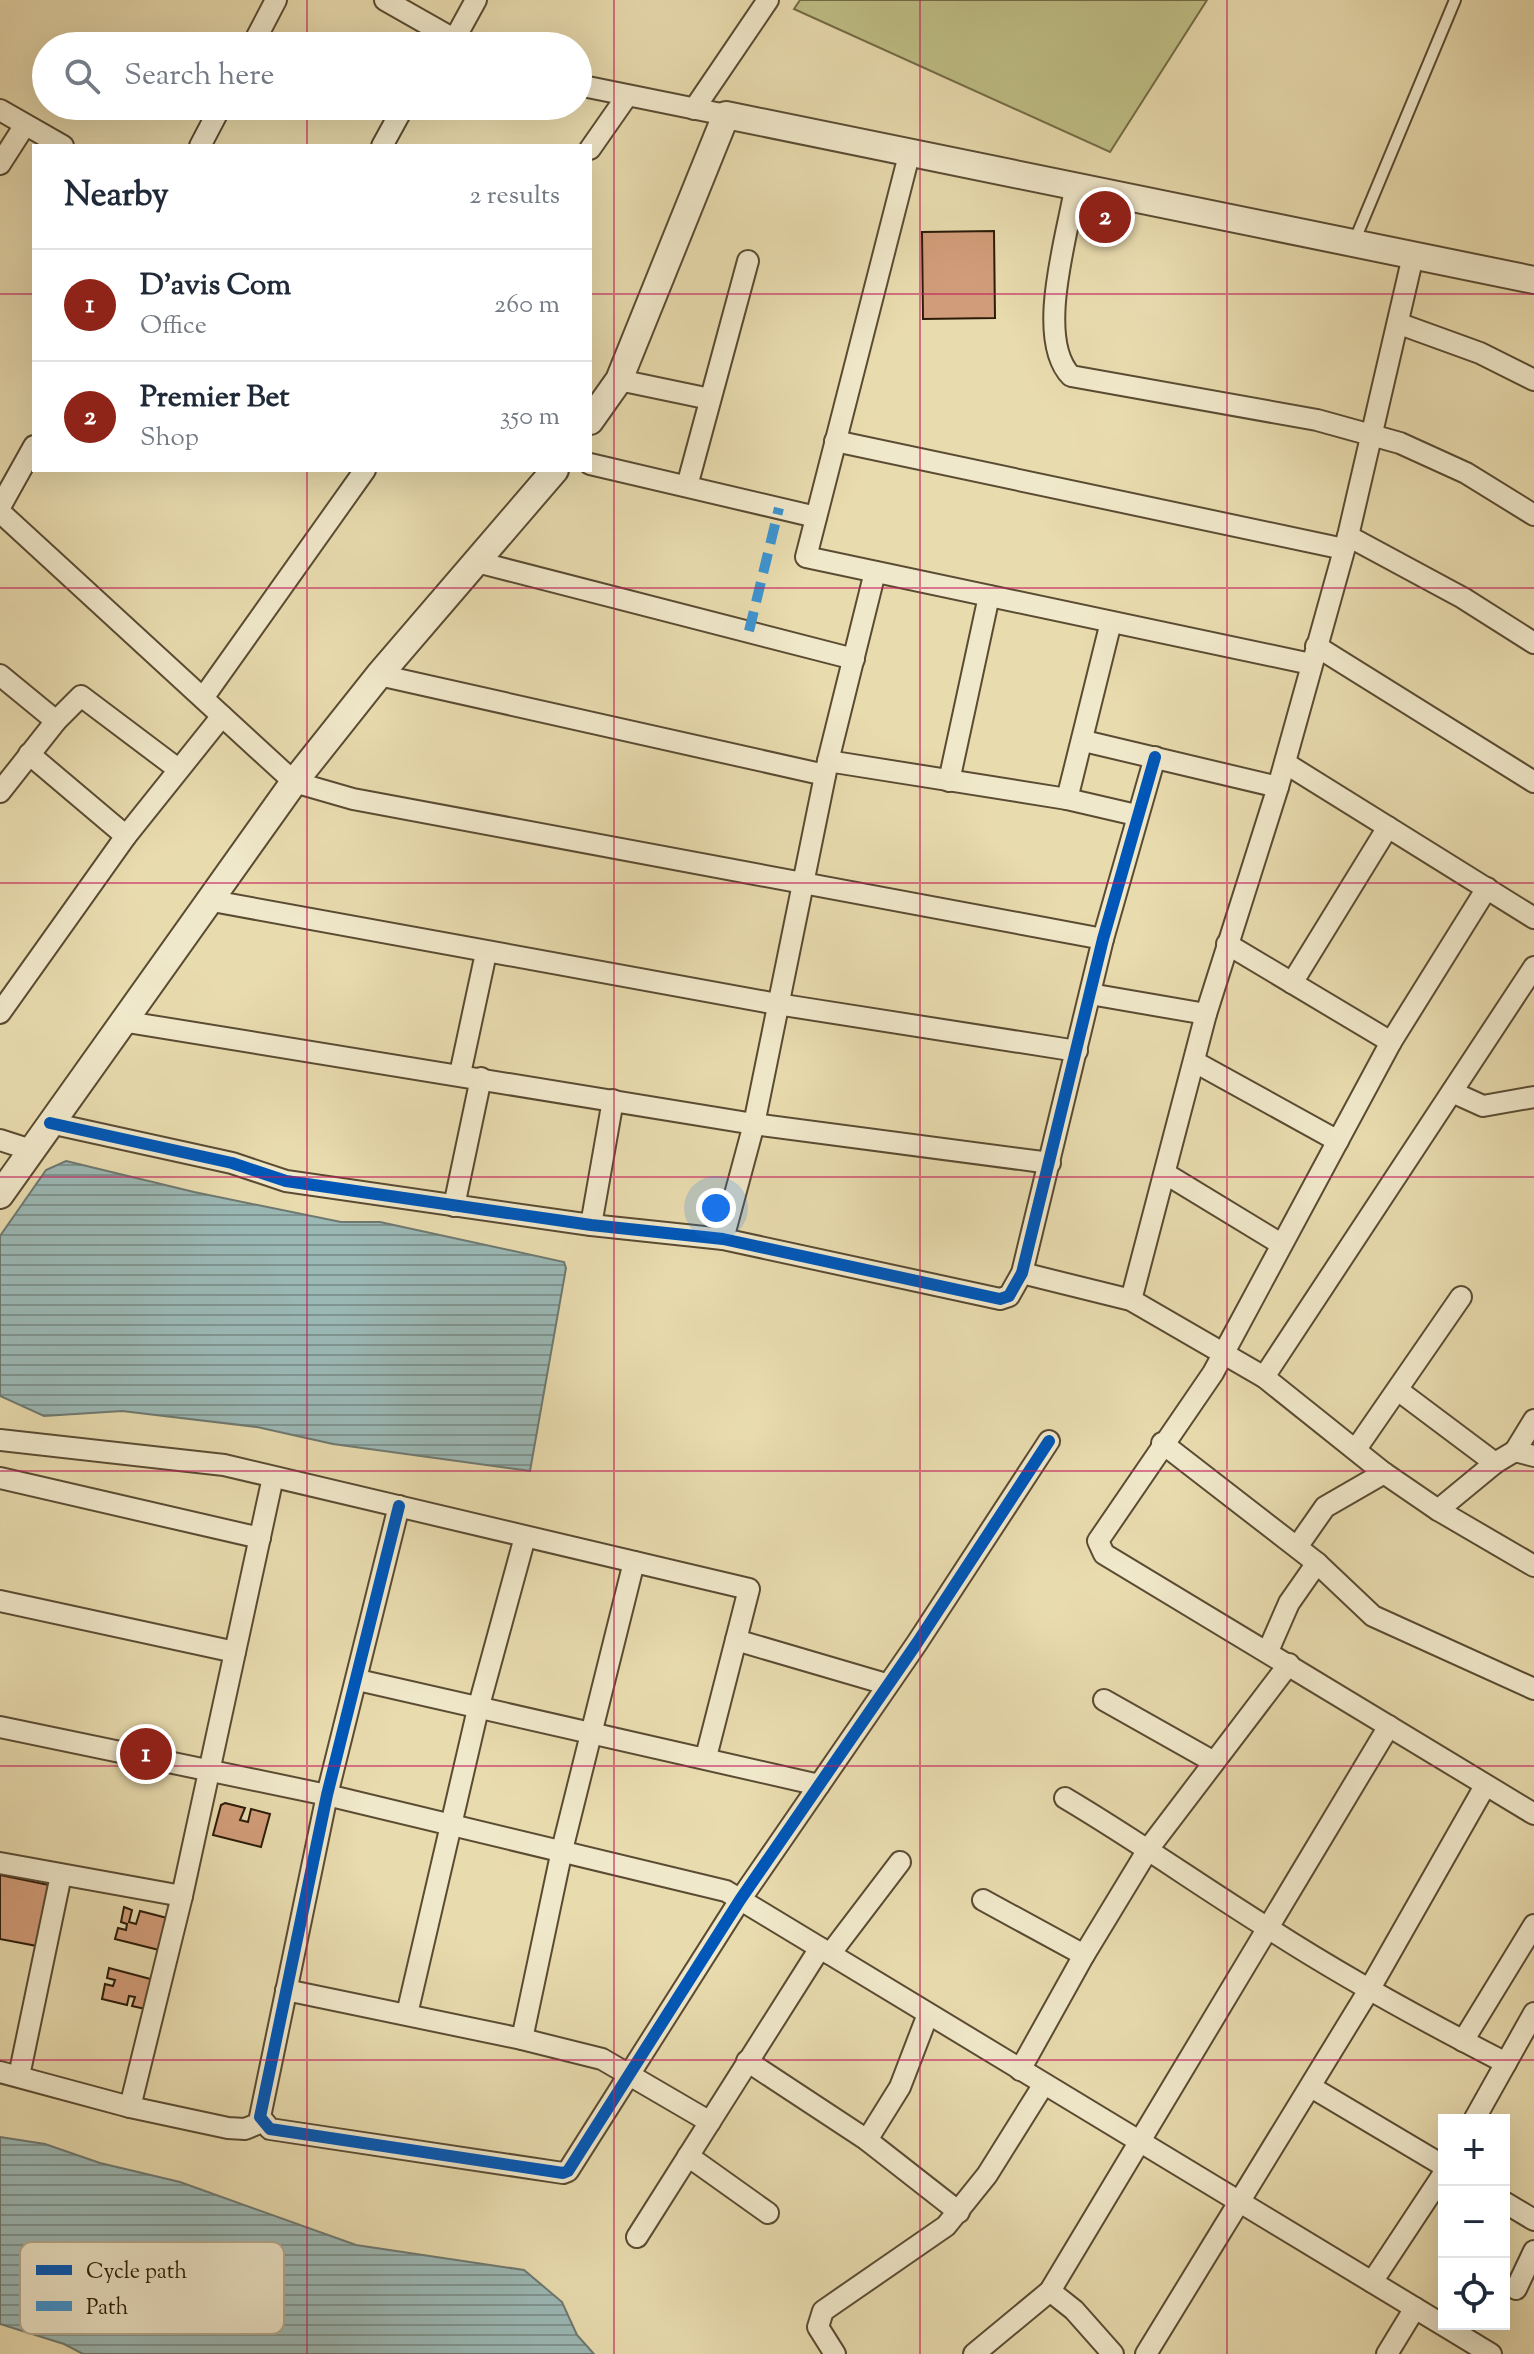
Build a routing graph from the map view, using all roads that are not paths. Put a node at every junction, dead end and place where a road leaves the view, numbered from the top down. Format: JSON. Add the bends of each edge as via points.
{"nodes":[{"id":1,"x":276,"y":0,"type":"edge"},
{"id":2,"x":385,"y":0,"type":"edge"},
{"id":3,"x":476,"y":0,"type":"edge"},
{"id":4,"x":768,"y":0,"type":"edge"},
{"id":5,"x":1455,"y":0,"type":"edge"},
{"id":6,"x":259,"y":32,"type":"edge"},
{"id":7,"x":435,"y":32,"type":"edge"},
{"id":8,"x":456,"y":32,"type":"edge"},
{"id":9,"x":592,"y":88,"type":"edge"},
{"id":10,"x":627,"y":96,"type":"junction"},
{"id":11,"x":694,"y":109,"type":"junction"},
{"id":12,"x":0,"y":110,"type":"edge"},
{"id":13,"x":726,"y":115,"type":"junction"},
{"id":14,"x":214,"y":120,"type":"edge"},
{"id":15,"x":396,"y":120,"type":"edge"},
{"id":16,"x":25,"y":125,"type":"junction"},
{"id":17,"x":59,"y":144,"type":"edge"},
{"id":18,"x":201,"y":144,"type":"edge"},
{"id":19,"x":383,"y":144,"type":"edge"},
{"id":20,"x":592,"y":146,"type":"edge"},
{"id":21,"x":909,"y":155,"type":"junction"},
{"id":22,"x":0,"y":164,"type":"edge"},
{"id":23,"x":1075,"y":189,"type":"junction"},
{"id":24,"x":1353,"y":245,"type":"junction"},
{"id":25,"x":1413,"y":256,"type":"junction"},
{"id":26,"x":748,"y":261,"type":"dead end"},
{"id":27,"x":1534,"y":280,"type":"edge"},
{"id":28,"x":1400,"y":324,"type":"junction"},
{"id":29,"x":619,"y":380,"type":"junction"},
{"id":30,"x":1534,"y":380,"type":"edge"},
{"id":31,"x":710,"y":399,"type":"junction"},
{"id":32,"x":592,"y":418,"type":"edge"},
{"id":33,"x":1370,"y":437,"type":"junction"},
{"id":34,"x":835,"y":441,"type":"junction"},
{"id":35,"x":32,"y":450,"type":"edge"},
{"id":36,"x":592,"y":464,"type":"edge"},
{"id":37,"x":364,"y":472,"type":"edge"},
{"id":38,"x":553,"y":472,"type":"edge"},
{"id":39,"x":687,"y":486,"type":"junction"},
{"id":40,"x":0,"y":510,"type":"edge"},
{"id":41,"x":1534,"y":515,"type":"edge"},
{"id":42,"x":816,"y":517,"type":"junction"},
{"id":43,"x":1346,"y":542,"type":"junction"},
{"id":44,"x":477,"y":562,"type":"junction"},
{"id":45,"x":875,"y":572,"type":"junction"},
{"id":46,"x":989,"y":596,"type":"junction"},
{"id":47,"x":1111,"y":622,"type":"junction"},
{"id":48,"x":1534,"y":643,"type":"edge"},
{"id":49,"x":1313,"y":655,"type":"junction"},
{"id":50,"x":854,"y":659,"type":"junction"},
{"id":51,"x":0,"y":675,"type":"edge"},
{"id":52,"x":379,"y":675,"type":"junction"},
{"id":53,"x":203,"y":698,"type":"junction"},
{"id":54,"x":222,"y":716,"type":"junction"},
{"id":55,"x":56,"y":721,"type":"junction"},
{"id":56,"x":1084,"y":741,"type":"junction"},
{"id":57,"x":29,"y":754,"type":"junction"},
{"id":58,"x":1155,"y":757,"type":"junction"},
{"id":59,"x":1285,"y":763,"type":"junction"},
{"id":60,"x":827,"y":768,"type":"junction"},
{"id":61,"x":178,"y":769,"type":"junction"},
{"id":62,"x":949,"y":781,"type":"junction"},
{"id":63,"x":294,"y":782,"type":"junction"},
{"id":64,"x":1534,"y":782,"type":"edge"},
{"id":65,"x":1278,"y":787,"type":"junction"},
{"id":66,"x":0,"y":792,"type":"edge"},
{"id":67,"x":1067,"y":799,"type":"junction"},
{"id":68,"x":1136,"y":815,"type":"junction"},
{"id":69,"x":1388,"y":827,"type":"junction"},
{"id":70,"x":126,"y":836,"type":"junction"},
{"id":71,"x":802,"y":885,"type":"junction"},
{"id":72,"x":1487,"y":888,"type":"junction"},
{"id":73,"x":207,"y":900,"type":"junction"},
{"id":74,"x":1534,"y":918,"type":"edge"},
{"id":75,"x":1103,"y":939,"type":"junction"},
{"id":76,"x":1227,"y":944,"type":"junction"},
{"id":77,"x":486,"y":953,"type":"junction"},
{"id":78,"x":1534,"y":967,"type":"edge"},
{"id":79,"x":1292,"y":983,"type":"junction"},
{"id":80,"x":1090,"y":994,"type":"junction"},
{"id":81,"x":777,"y":1004,"type":"junction"},
{"id":82,"x":0,"y":1013,"type":"edge"},
{"id":83,"x":1206,"y":1014,"type":"junction"},
{"id":84,"x":121,"y":1021,"type":"junction"},
{"id":85,"x":1391,"y":1042,"type":"junction"},
{"id":86,"x":1077,"y":1051,"type":"junction"},
{"id":87,"x":1195,"y":1062,"type":"junction"},
{"id":88,"x":460,"y":1074,"type":"junction"},
{"id":89,"x":481,"y":1078,"type":"junction"},
{"id":90,"x":1452,"y":1092,"type":"junction"},
{"id":91,"x":1534,"y":1097,"type":"edge"},
{"id":92,"x":613,"y":1100,"type":"junction"},
{"id":93,"x":50,"y":1123,"type":"junction"},
{"id":94,"x":754,"y":1124,"type":"junction"},
{"id":95,"x":0,"y":1140,"type":"edge"},
{"id":96,"x":1338,"y":1141,"type":"junction"},
{"id":97,"x":31,"y":1150,"type":"junction"},
{"id":98,"x":1050,"y":1163,"type":"junction"},
{"id":99,"x":1166,"y":1174,"type":"junction"},
{"id":100,"x":0,"y":1195,"type":"edge"},
{"id":101,"x":454,"y":1206,"type":"junction"},
{"id":102,"x":591,"y":1225,"type":"junction"},
{"id":103,"x":723,"y":1239,"type":"junction"},
{"id":104,"x":1281,"y":1244,"type":"junction"},
{"id":105,"x":1022,"y":1273,"type":"junction"},
{"id":106,"x":1461,"y":1297,"type":"dead end"},
{"id":107,"x":1131,"y":1300,"type":"junction"},
{"id":108,"x":1224,"y":1354,"type":"junction"},
{"id":109,"x":1264,"y":1377,"type":"junction"},
{"id":110,"x":1399,"y":1391,"type":"junction"},
{"id":111,"x":1534,"y":1420,"type":"edge"},
{"id":112,"x":0,"y":1440,"type":"edge"},
{"id":113,"x":1049,"y":1441,"type":"dead end"},
{"id":114,"x":1162,"y":1443,"type":"junction"},
{"id":115,"x":1356,"y":1449,"type":"junction"},
{"id":116,"x":1525,"y":1454,"type":"edge"},
{"id":117,"x":1495,"y":1463,"type":"junction"},
{"id":118,"x":1384,"y":1473,"type":"junction"},
{"id":119,"x":273,"y":1477,"type":"junction"},
{"id":120,"x":0,"y":1478,"type":"edge"},
{"id":121,"x":399,"y":1506,"type":"junction"},
{"id":122,"x":1438,"y":1510,"type":"junction"},
{"id":123,"x":525,"y":1537,"type":"junction"},
{"id":124,"x":260,"y":1538,"type":"junction"},
{"id":125,"x":1297,"y":1547,"type":"junction"},
{"id":126,"x":634,"y":1562,"type":"junction"},
{"id":127,"x":1317,"y":1563,"type":"junction"},
{"id":128,"x":1534,"y":1566,"type":"edge"},
{"id":129,"x":0,"y":1601,"type":"edge"},
{"id":130,"x":736,"y":1640,"type":"junction"},
{"id":131,"x":1268,"y":1651,"type":"junction"},
{"id":132,"x":235,"y":1652,"type":"junction"},
{"id":133,"x":1289,"y":1664,"type":"junction"},
{"id":134,"x":358,"y":1680,"type":"junction"},
{"id":135,"x":886,"y":1684,"type":"junction"},
{"id":136,"x":1534,"y":1689,"type":"edge"},
{"id":137,"x":1104,"y":1700,"type":"dead end"},
{"id":138,"x":478,"y":1709,"type":"junction"},
{"id":139,"x":1389,"y":1726,"type":"junction"},
{"id":140,"x":0,"y":1727,"type":"edge"},
{"id":141,"x":592,"y":1734,"type":"junction"},
{"id":142,"x":706,"y":1757,"type":"junction"},
{"id":143,"x":1214,"y":1762,"type":"junction"},
{"id":144,"x":209,"y":1770,"type":"junction"},
{"id":145,"x":819,"y":1785,"type":"junction"},
{"id":146,"x":1485,"y":1786,"type":"junction"},
{"id":147,"x":327,"y":1795,"type":"junction"},
{"id":148,"x":1065,"y":1798,"type":"dead end"},
{"id":149,"x":1534,"y":1814,"type":"edge"},
{"id":150,"x":450,"y":1824,"type":"junction"},
{"id":151,"x":1149,"y":1848,"type":"junction"},
{"id":152,"x":562,"y":1850,"type":"junction"},
{"id":153,"x":900,"y":1862,"type":"dead end"},
{"id":154,"x":0,"y":1863,"type":"edge"},
{"id":155,"x":61,"y":1875,"type":"junction"},
{"id":156,"x":182,"y":1896,"type":"junction"},
{"id":157,"x":740,"y":1900,"type":"junction"},
{"id":158,"x":983,"y":1900,"type":"dead end"},
{"id":159,"x":1534,"y":1925,"type":"edge"},
{"id":160,"x":1270,"y":1930,"type":"junction"},
{"id":161,"x":1528,"y":1950,"type":"edge"},
{"id":162,"x":825,"y":1951,"type":"junction"},
{"id":163,"x":1084,"y":1955,"type":"junction"},
{"id":164,"x":286,"y":1990,"type":"junction"},
{"id":165,"x":1369,"y":1990,"type":"junction"},
{"id":166,"x":1534,"y":2013,"type":"edge"},
{"id":167,"x":407,"y":2014,"type":"junction"},
{"id":168,"x":928,"y":2014,"type":"junction"},
{"id":169,"x":522,"y":2039,"type":"junction"},
{"id":170,"x":1463,"y":2041,"type":"junction"},
{"id":171,"x":747,"y":2061,"type":"junction"},
{"id":172,"x":1506,"y":2063,"type":"junction"},
{"id":173,"x":1020,"y":2070,"type":"junction"},
{"id":174,"x":9,"y":2074,"type":"edge"},
{"id":175,"x":627,"y":2075,"type":"junction"},
{"id":176,"x":1044,"y":2084,"type":"junction"},
{"id":177,"x":1311,"y":2087,"type":"junction"},
{"id":178,"x":130,"y":2107,"type":"junction"},
{"id":179,"x":1477,"y":2114,"type":"edge"},
{"id":180,"x":262,"y":2122,"type":"junction"},
{"id":181,"x":710,"y":2122,"type":"junction"},
{"id":182,"x":867,"y":2140,"type":"junction"},
{"id":183,"x":1140,"y":2142,"type":"junction"},
{"id":184,"x":688,"y":2156,"type":"junction"},
{"id":185,"x":1438,"y":2162,"type":"edge"},
{"id":186,"x":1438,"y":2182,"type":"edge"},
{"id":187,"x":1239,"y":2201,"type":"junction"},
{"id":188,"x":1510,"y":2206,"type":"edge"},
{"id":189,"x":959,"y":2212,"type":"junction"},
{"id":190,"x":768,"y":2213,"type":"dead end"},
{"id":191,"x":1534,"y":2220,"type":"edge"},
{"id":192,"x":637,"y":2237,"type":"dead end"},
{"id":193,"x":1534,"y":2251,"type":"edge"},
{"id":194,"x":1372,"y":2282,"type":"junction"},
{"id":195,"x":1516,"y":2289,"type":"dead end"},
{"id":196,"x":1050,"y":2291,"type":"junction"},
{"id":197,"x":1415,"y":2308,"type":"junction"},
{"id":198,"x":835,"y":2354,"type":"edge"},
{"id":199,"x":974,"y":2354,"type":"edge"},
{"id":200,"x":1113,"y":2354,"type":"edge"},
{"id":201,"x":1146,"y":2354,"type":"edge"},
{"id":202,"x":1387,"y":2354,"type":"edge"},
{"id":203,"x":1491,"y":2354,"type":"edge"}],
"edges":[{"from":1,"to":6,"type":"street"},
{"from":2,"to":7,"type":"street"},
{"from":3,"to":8,"type":"street"},
{"from":4,"to":11,"type":"street"},
{"from":5,"to":24,"type":"lane"},
{"from":9,"to":10,"type":"street"},
{"from":10,"to":11,"type":"street"},
{"from":10,"to":20,"type":"street"},
{"from":11,"to":13,"type":"street"},
{"from":12,"to":16,"type":"street"},
{"from":13,"to":21,"type":"street"},
{"from":13,"to":29,"type":"street"},
{"from":14,"to":18,"type":"street"},
{"from":15,"to":19,"type":"street"},
{"from":16,"to":17,"type":"street"},
{"from":16,"to":22,"type":"street"},
{"from":21,"to":23,"type":"street"},
{"from":21,"to":34,"type":"street"},
{"from":23,"to":24,"type":"street"},
{"from":23,"to":33,"type":"street","via":[[1052,328],[1060,365],[1071,376],[1317,420]]},
{"from":24,"to":25,"type":"street"},
{"from":25,"to":27,"type":"street"},
{"from":25,"to":28,"type":"street"},
{"from":26,"to":31,"type":"street"},
{"from":28,"to":30,"type":"street","via":[[1480,353]]},
{"from":28,"to":33,"type":"street"},
{"from":29,"to":31,"type":"street"},
{"from":29,"to":32,"type":"street"},
{"from":31,"to":39,"type":"street"},
{"from":33,"to":41,"type":"street","via":[[1400,443],[1466,473]]},
{"from":33,"to":43,"type":"street"},
{"from":34,"to":42,"type":"street"},
{"from":34,"to":43,"type":"street"},
{"from":35,"to":40,"type":"street"},
{"from":36,"to":39,"type":"street"},
{"from":37,"to":53,"type":"street"},
{"from":38,"to":44,"type":"street"},
{"from":39,"to":42,"type":"street"},
{"from":40,"to":53,"type":"street"},
{"from":42,"to":45,"type":"street","via":[[806,557]]},
{"from":43,"to":48,"type":"street","via":[[1463,598]]},
{"from":43,"to":49,"type":"street"},
{"from":44,"to":50,"type":"street"},
{"from":44,"to":52,"type":"street"},
{"from":45,"to":46,"type":"street"},
{"from":45,"to":50,"type":"street"},
{"from":46,"to":47,"type":"street"},
{"from":46,"to":62,"type":"street"},
{"from":47,"to":49,"type":"street"},
{"from":47,"to":56,"type":"street"},
{"from":49,"to":59,"type":"street"},
{"from":49,"to":64,"type":"street"},
{"from":50,"to":60,"type":"street"},
{"from":51,"to":55,"type":"street"},
{"from":52,"to":60,"type":"street"},
{"from":52,"to":63,"type":"street"},
{"from":53,"to":54,"type":"street"},
{"from":54,"to":61,"type":"street"},
{"from":54,"to":63,"type":"street"},
{"from":55,"to":57,"type":"street"},
{"from":55,"to":61,"type":"street","via":[[75,699],[87,697]]},
{"from":56,"to":58,"type":"street"},
{"from":56,"to":67,"type":"street"},
{"from":57,"to":66,"type":"street"},
{"from":57,"to":70,"type":"street"},
{"from":58,"to":65,"type":"street"},
{"from":58,"to":68,"type":"street"},
{"from":59,"to":65,"type":"street"},
{"from":59,"to":69,"type":"street"},
{"from":60,"to":62,"type":"street"},
{"from":60,"to":71,"type":"street"},
{"from":61,"to":70,"type":"street"},
{"from":62,"to":67,"type":"street"},
{"from":63,"to":71,"type":"street","via":[[353,799]]},
{"from":63,"to":73,"type":"street"},
{"from":65,"to":76,"type":"street"},
{"from":67,"to":68,"type":"street"},
{"from":68,"to":75,"type":"street"},
{"from":69,"to":72,"type":"street"},
{"from":69,"to":79,"type":"street"},
{"from":70,"to":82,"type":"street"},
{"from":71,"to":75,"type":"street"},
{"from":71,"to":81,"type":"street"},
{"from":72,"to":74,"type":"street"},
{"from":72,"to":85,"type":"street"},
{"from":73,"to":77,"type":"street"},
{"from":73,"to":84,"type":"street"},
{"from":75,"to":80,"type":"street"},
{"from":76,"to":79,"type":"street"},
{"from":76,"to":83,"type":"street"},
{"from":77,"to":81,"type":"street"},
{"from":77,"to":88,"type":"street"},
{"from":78,"to":90,"type":"street"},
{"from":79,"to":85,"type":"street"},
{"from":80,"to":83,"type":"street"},
{"from":80,"to":86,"type":"street"},
{"from":81,"to":86,"type":"street"},
{"from":81,"to":94,"type":"street"},
{"from":83,"to":87,"type":"street"},
{"from":84,"to":88,"type":"street"},
{"from":84,"to":93,"type":"street"},
{"from":85,"to":96,"type":"street"},
{"from":86,"to":98,"type":"street"},
{"from":87,"to":96,"type":"street"},
{"from":87,"to":99,"type":"street"},
{"from":88,"to":89,"type":"street"},
{"from":89,"to":92,"type":"street"},
{"from":89,"to":101,"type":"street"},
{"from":90,"to":91,"type":"street","via":[[1483,1106]]},
{"from":90,"to":109,"type":"street"},
{"from":92,"to":94,"type":"street"},
{"from":92,"to":102,"type":"street"},
{"from":93,"to":97,"type":"street"},
{"from":93,"to":101,"type":"street","via":[[232,1163],[286,1181]]},
{"from":94,"to":98,"type":"street"},
{"from":94,"to":103,"type":"street"},
{"from":95,"to":97,"type":"street"},
{"from":96,"to":104,"type":"street"},
{"from":97,"to":100,"type":"street"},
{"from":98,"to":105,"type":"street"},
{"from":99,"to":104,"type":"street"},
{"from":99,"to":107,"type":"street"},
{"from":101,"to":102,"type":"street"},
{"from":102,"to":103,"type":"street"},
{"from":103,"to":105,"type":"street","via":[[1000,1299],[1009,1296]]},
{"from":104,"to":108,"type":"street"},
{"from":105,"to":107,"type":"street"},
{"from":106,"to":110,"type":"street"},
{"from":107,"to":108,"type":"street"},
{"from":108,"to":109,"type":"street"},
{"from":108,"to":114,"type":"street"},
{"from":109,"to":115,"type":"street"},
{"from":110,"to":115,"type":"street"},
{"from":110,"to":117,"type":"street"},
{"from":111,"to":116,"type":"street"},
{"from":112,"to":119,"type":"street","via":[[198,1461]]},
{"from":113,"to":135,"type":"street"},
{"from":114,"to":125,"type":"street"},
{"from":114,"to":131,"type":"street","via":[[1101,1535],[1099,1547]]},
{"from":115,"to":118,"type":"street"},
{"from":116,"to":117,"type":"street"},
{"from":117,"to":122,"type":"street"},
{"from":118,"to":122,"type":"street"},
{"from":118,"to":125,"type":"street","via":[[1325,1507]]},
{"from":119,"to":121,"type":"street"},
{"from":119,"to":124,"type":"street"},
{"from":120,"to":124,"type":"street"},
{"from":121,"to":123,"type":"street"},
{"from":121,"to":134,"type":"street"},
{"from":122,"to":128,"type":"street"},
{"from":123,"to":126,"type":"street"},
{"from":123,"to":138,"type":"street"},
{"from":124,"to":132,"type":"street"},
{"from":125,"to":127,"type":"street"},
{"from":126,"to":130,"type":"street","via":[[749,1589]]},
{"from":126,"to":141,"type":"street"},
{"from":127,"to":131,"type":"street","via":[[1289,1603]]},
{"from":127,"to":136,"type":"street","via":[[1373,1616]]},
{"from":129,"to":132,"type":"street"},
{"from":130,"to":135,"type":"street"},
{"from":130,"to":142,"type":"street"},
{"from":131,"to":133,"type":"street"},
{"from":132,"to":144,"type":"street"},
{"from":133,"to":139,"type":"street"},
{"from":133,"to":143,"type":"street"},
{"from":134,"to":138,"type":"street"},
{"from":134,"to":147,"type":"street"},
{"from":135,"to":145,"type":"street"},
{"from":137,"to":143,"type":"street"},
{"from":138,"to":141,"type":"street"},
{"from":138,"to":150,"type":"street"},
{"from":139,"to":146,"type":"street"},
{"from":139,"to":160,"type":"street"},
{"from":140,"to":144,"type":"street"},
{"from":141,"to":142,"type":"street"},
{"from":141,"to":152,"type":"street"},
{"from":142,"to":145,"type":"street"},
{"from":143,"to":151,"type":"street"},
{"from":144,"to":147,"type":"street"},
{"from":144,"to":156,"type":"street"},
{"from":145,"to":157,"type":"street"},
{"from":146,"to":149,"type":"street"},
{"from":146,"to":165,"type":"street"},
{"from":147,"to":150,"type":"street"},
{"from":147,"to":164,"type":"street"},
{"from":148,"to":151,"type":"street"},
{"from":150,"to":152,"type":"street"},
{"from":150,"to":167,"type":"street"},
{"from":151,"to":160,"type":"street"},
{"from":151,"to":163,"type":"street"},
{"from":152,"to":157,"type":"street","via":[[708,1885]]},
{"from":152,"to":169,"type":"street"},
{"from":153,"to":162,"type":"street"},
{"from":154,"to":155,"type":"street"},
{"from":155,"to":156,"type":"street"},
{"from":155,"to":174,"type":"street"},
{"from":156,"to":178,"type":"street"},
{"from":157,"to":162,"type":"street"},
{"from":157,"to":175,"type":"street"},
{"from":158,"to":163,"type":"street"},
{"from":159,"to":161,"type":"street"},
{"from":160,"to":165,"type":"street"},
{"from":160,"to":183,"type":"street"},
{"from":161,"to":170,"type":"street"},
{"from":162,"to":168,"type":"street"},
{"from":162,"to":171,"type":"street"},
{"from":163,"to":173,"type":"street"},
{"from":164,"to":167,"type":"street"},
{"from":164,"to":180,"type":"street"},
{"from":165,"to":170,"type":"street"},
{"from":165,"to":177,"type":"street"},
{"from":166,"to":172,"type":"street"},
{"from":167,"to":169,"type":"street"},
{"from":168,"to":173,"type":"street"},
{"from":168,"to":182,"type":"street","via":[[900,2087]]},
{"from":169,"to":175,"type":"street","via":[[602,2059]]},
{"from":170,"to":172,"type":"street"},
{"from":171,"to":181,"type":"street"},
{"from":171,"to":182,"type":"street"},
{"from":172,"to":179,"type":"street"},
{"from":173,"to":176,"type":"street"},
{"from":174,"to":178,"type":"street"},
{"from":175,"to":180,"type":"street","via":[[566,2173],[270,2129]]},
{"from":175,"to":181,"type":"street"},
{"from":176,"to":183,"type":"street"},
{"from":176,"to":189,"type":"street"},
{"from":177,"to":185,"type":"street"},
{"from":177,"to":187,"type":"street"},
{"from":178,"to":180,"type":"street","via":[[228,2128]]},
{"from":181,"to":184,"type":"street"},
{"from":182,"to":189,"type":"street"},
{"from":183,"to":187,"type":"street"},
{"from":183,"to":196,"type":"street"},
{"from":184,"to":190,"type":"street"},
{"from":184,"to":192,"type":"street"},
{"from":186,"to":194,"type":"street"},
{"from":187,"to":194,"type":"street"},
{"from":187,"to":201,"type":"street"},
{"from":188,"to":191,"type":"street"},
{"from":189,"to":198,"type":"street","via":[[928,2242],[823,2311],[818,2327]]},
{"from":193,"to":195,"type":"street"},
{"from":194,"to":197,"type":"street"},
{"from":196,"to":199,"type":"street"},
{"from":196,"to":200,"type":"street"},
{"from":197,"to":202,"type":"street"},
{"from":197,"to":203,"type":"street"}]}
